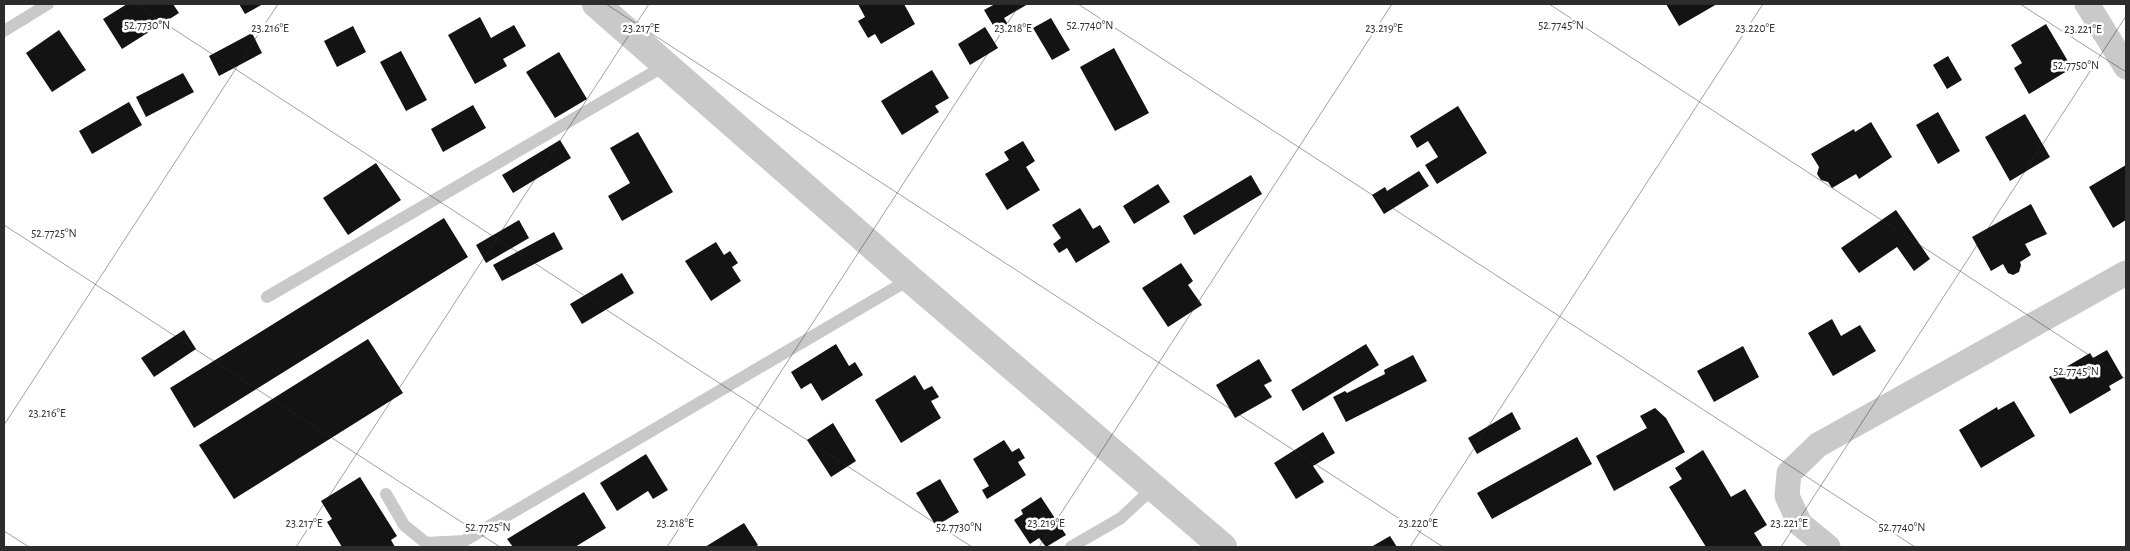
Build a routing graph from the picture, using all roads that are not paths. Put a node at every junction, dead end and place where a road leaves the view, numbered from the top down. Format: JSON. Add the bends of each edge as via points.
{"nodes":[{"id":1,"x":48,"y":4,"type":"edge"},
{"id":2,"x":596,"y":4,"type":"edge"},
{"id":3,"x":2087,"y":4,"type":"edge"},
{"id":4,"x":4,"y":31,"type":"edge"},
{"id":5,"x":666,"y":64,"type":"junction"},
{"id":6,"x":2126,"y":68,"type":"edge"},
{"id":7,"x":2126,"y":273,"type":"edge"},
{"id":8,"x":910,"y":279,"type":"junction"},
{"id":9,"x":267,"y":297,"type":"dead end"},
{"id":10,"x":1154,"y":487,"type":"junction"},
{"id":11,"x":386,"y":494,"type":"dead end"},
{"id":12,"x":1071,"y":547,"type":"edge"},
{"id":13,"x":1223,"y":547,"type":"edge"},
{"id":14,"x":1828,"y":547,"type":"edge"}],
"edges":[{"from":1,"to":4,"type":"lane"},
{"from":2,"to":5,"type":"street"},
{"from":3,"to":6,"type":"street"},
{"from":5,"to":8,"type":"street"},
{"from":5,"to":9,"type":"lane"},
{"from":7,"to":14,"type":"street","via":[[1818,445],[1789,473],[1787,496],[1800,524]]},
{"from":8,"to":10,"type":"street"},
{"from":8,"to":11,"type":"lane","via":[[464,541],[426,543],[404,525]]},
{"from":10,"to":12,"type":"lane","via":[[1121,518]]},
{"from":10,"to":13,"type":"street"}]}
